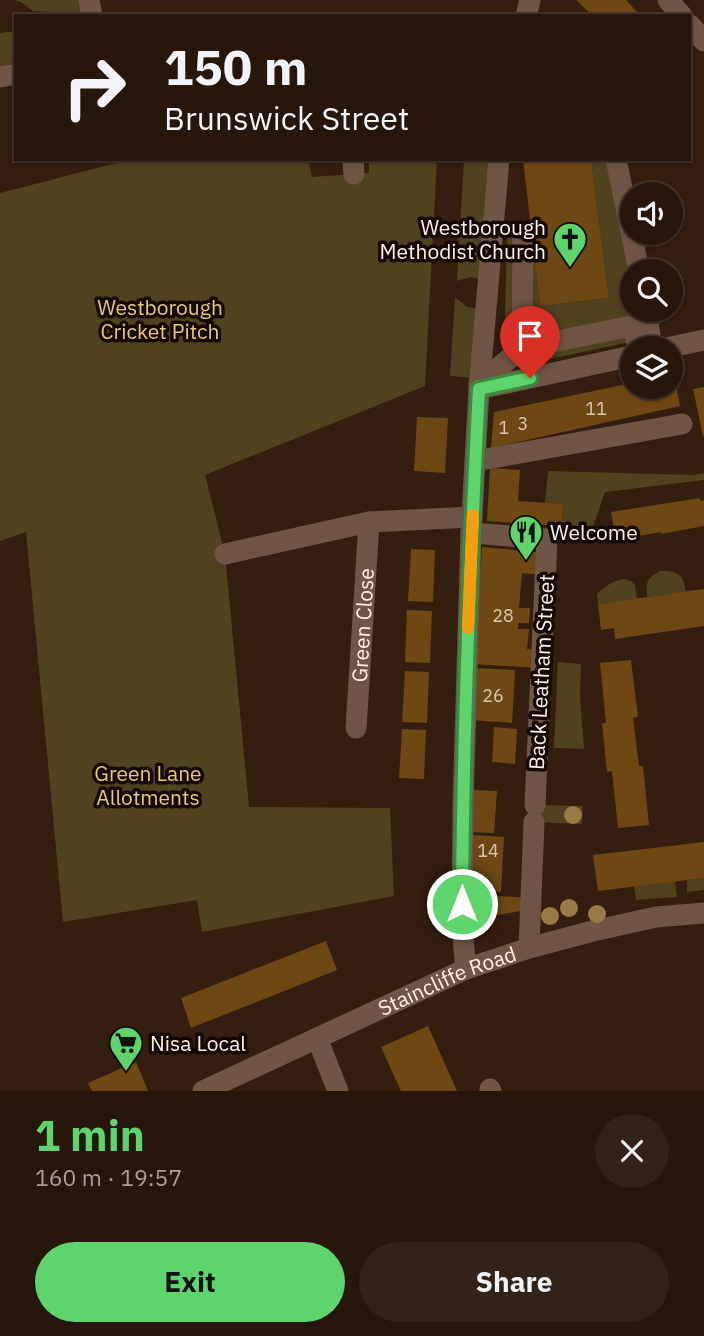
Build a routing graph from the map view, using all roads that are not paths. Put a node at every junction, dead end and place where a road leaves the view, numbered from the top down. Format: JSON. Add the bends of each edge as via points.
{"nodes":[{"id":1,"x":668,"y":0,"type":"edge"},
{"id":2,"x":680,"y":14,"type":"edge"},
{"id":3,"x":691,"y":25,"type":"edge"},
{"id":4,"x":704,"y":41,"type":"edge"},
{"id":5,"x":499,"y":161,"type":"edge"},
{"id":6,"x":616,"y":161,"type":"edge"},
{"id":7,"x":523,"y":232,"type":"dead end"},
{"id":8,"x":637,"y":259,"type":"edge"},
{"id":9,"x":635,"y":336,"type":"edge"},
{"id":10,"x":704,"y":340,"type":"edge"},
{"id":11,"x":683,"y":344,"type":"edge"},
{"id":12,"x":522,"y":348,"type":"junction"},
{"id":13,"x":620,"y":358,"type":"edge"},
{"id":14,"x":479,"y":387,"type":"junction"},
{"id":15,"x":682,"y":424,"type":"dead end"},
{"id":16,"x":475,"y":461,"type":"junction"},
{"id":17,"x":369,"y":522,"type":"junction"},
{"id":18,"x":472,"y":525,"type":"junction"},
{"id":19,"x":225,"y":554,"type":"dead end"},
{"id":20,"x":356,"y":728,"type":"dead end"},
{"id":21,"x":704,"y":913,"type":"edge"},
{"id":22,"x":529,"y":948,"type":"junction"},
{"id":23,"x":466,"y":968,"type":"junction"},
{"id":24,"x":317,"y":1038,"type":"junction"},
{"id":25,"x":203,"y":1091,"type":"edge"},
{"id":26,"x":338,"y":1091,"type":"edge"}],
"edges":[{"from":1,"to":2,"type":"street"},
{"from":3,"to":4,"type":"street"},
{"from":5,"to":14,"type":"street"},
{"from":6,"to":8,"type":"street"},
{"from":7,"to":12,"type":"street"},
{"from":9,"to":12,"type":"street","via":[[632,326]]},
{"from":10,"to":11,"type":"street"},
{"from":12,"to":14,"type":"street"},
{"from":13,"to":14,"type":"street"},
{"from":14,"to":16,"type":"street"},
{"from":15,"to":16,"type":"street"},
{"from":16,"to":18,"type":"street"},
{"from":17,"to":18,"type":"street"},
{"from":17,"to":19,"type":"street"},
{"from":17,"to":20,"type":"street","name":"Green Close"},
{"from":18,"to":22,"type":"street","name":"Back Leatham Street","via":[[547,539]]},
{"from":18,"to":23,"type":"street","via":[[463,805]]},
{"from":21,"to":22,"type":"street","name":"Staincliffe Road","via":[[656,917]]},
{"from":22,"to":23,"type":"street","name":"Staincliffe Road"},
{"from":23,"to":24,"type":"street","name":"Staincliffe Road"},
{"from":24,"to":25,"type":"street","name":"Staincliffe Road"},
{"from":24,"to":26,"type":"street"}]}
